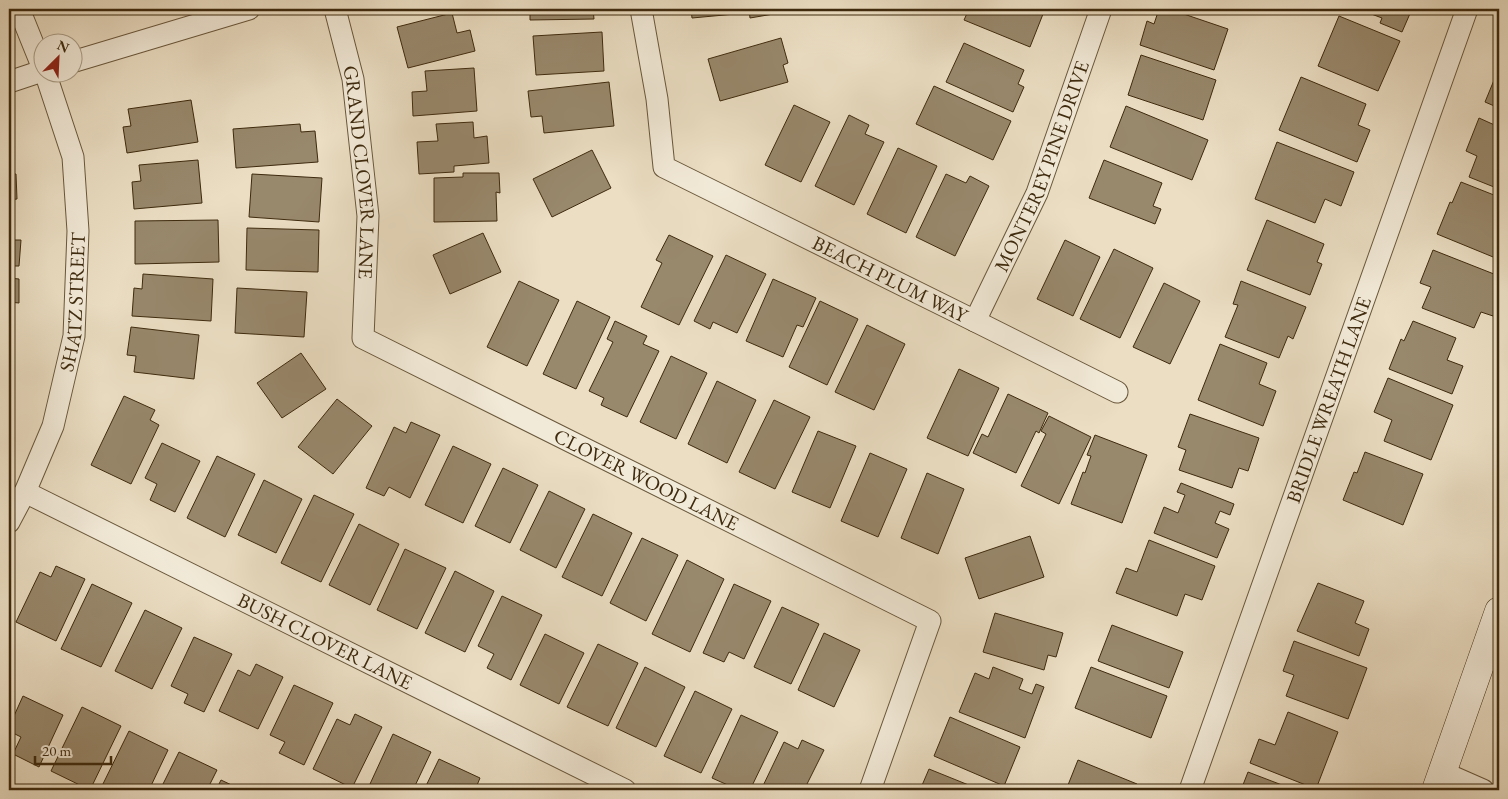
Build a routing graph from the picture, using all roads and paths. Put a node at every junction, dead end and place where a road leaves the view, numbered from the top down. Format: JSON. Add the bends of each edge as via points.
{"nodes":[{"id":1,"x":19,"y":9,"type":"edge"},
{"id":2,"x":249,"y":9,"type":"edge"},
{"id":3,"x":335,"y":9,"type":"edge"},
{"id":4,"x":641,"y":9,"type":"edge"},
{"id":5,"x":1101,"y":9,"type":"edge"},
{"id":6,"x":1467,"y":9,"type":"edge"},
{"id":7,"x":32,"y":41,"type":"edge"},
{"id":8,"x":82,"y":59,"type":"edge"},
{"id":9,"x":32,"y":75,"type":"edge"},
{"id":10,"x":9,"y":82,"type":"edge"},
{"id":11,"x":47,"y":82,"type":"edge"},
{"id":12,"x":975,"y":321,"type":"junction"},
{"id":13,"x":363,"y":338,"type":"joint"},
{"id":14,"x":1117,"y":392,"type":"dead end"},
{"id":15,"x":25,"y":492,"type":"junction"},
{"id":16,"x":9,"y":522,"type":"edge"},
{"id":17,"x":1499,"y":611,"type":"edge"},
{"id":18,"x":1439,"y":781,"type":"edge"},
{"id":19,"x":624,"y":790,"type":"edge"},
{"id":20,"x":870,"y":790,"type":"edge"},
{"id":21,"x":1190,"y":790,"type":"edge"},
{"id":22,"x":1483,"y":790,"type":"edge"}],
"edges":[{"from":1,"to":7,"type":"street"},
{"from":2,"to":8,"type":"street"},
{"from":3,"to":13,"type":"street","name":"GRAND CLOVER LANE","via":[[353,79],[368,216]]},
{"from":4,"to":12,"type":"street","name":"BEACH PLUM WAY","via":[[657,99],[664,167]]},
{"from":5,"to":12,"type":"street","name":"MONTEREY PINE DRIVE","via":[[1037,193]]},
{"from":6,"to":21,"type":"street","name":"BRIDLE WREATH LANE"},
{"from":9,"to":10,"type":"street"},
{"from":11,"to":15,"type":"street","name":"SHATZ STREET","via":[[73,157],[78,231],[74,336],[53,426]]},
{"from":12,"to":14,"type":"street","name":"BEACH PLUM WAY"},
{"from":13,"to":20,"type":"street","name":"CLOVER WOOD LANE","via":[[930,621]]},
{"from":15,"to":16,"type":"street","name":"SHATZ STREET"},
{"from":15,"to":19,"type":"street","name":"BUSH CLOVER LANE"},
{"from":17,"to":18,"type":"main road"},
{"from":18,"to":22,"type":"street"}]}
